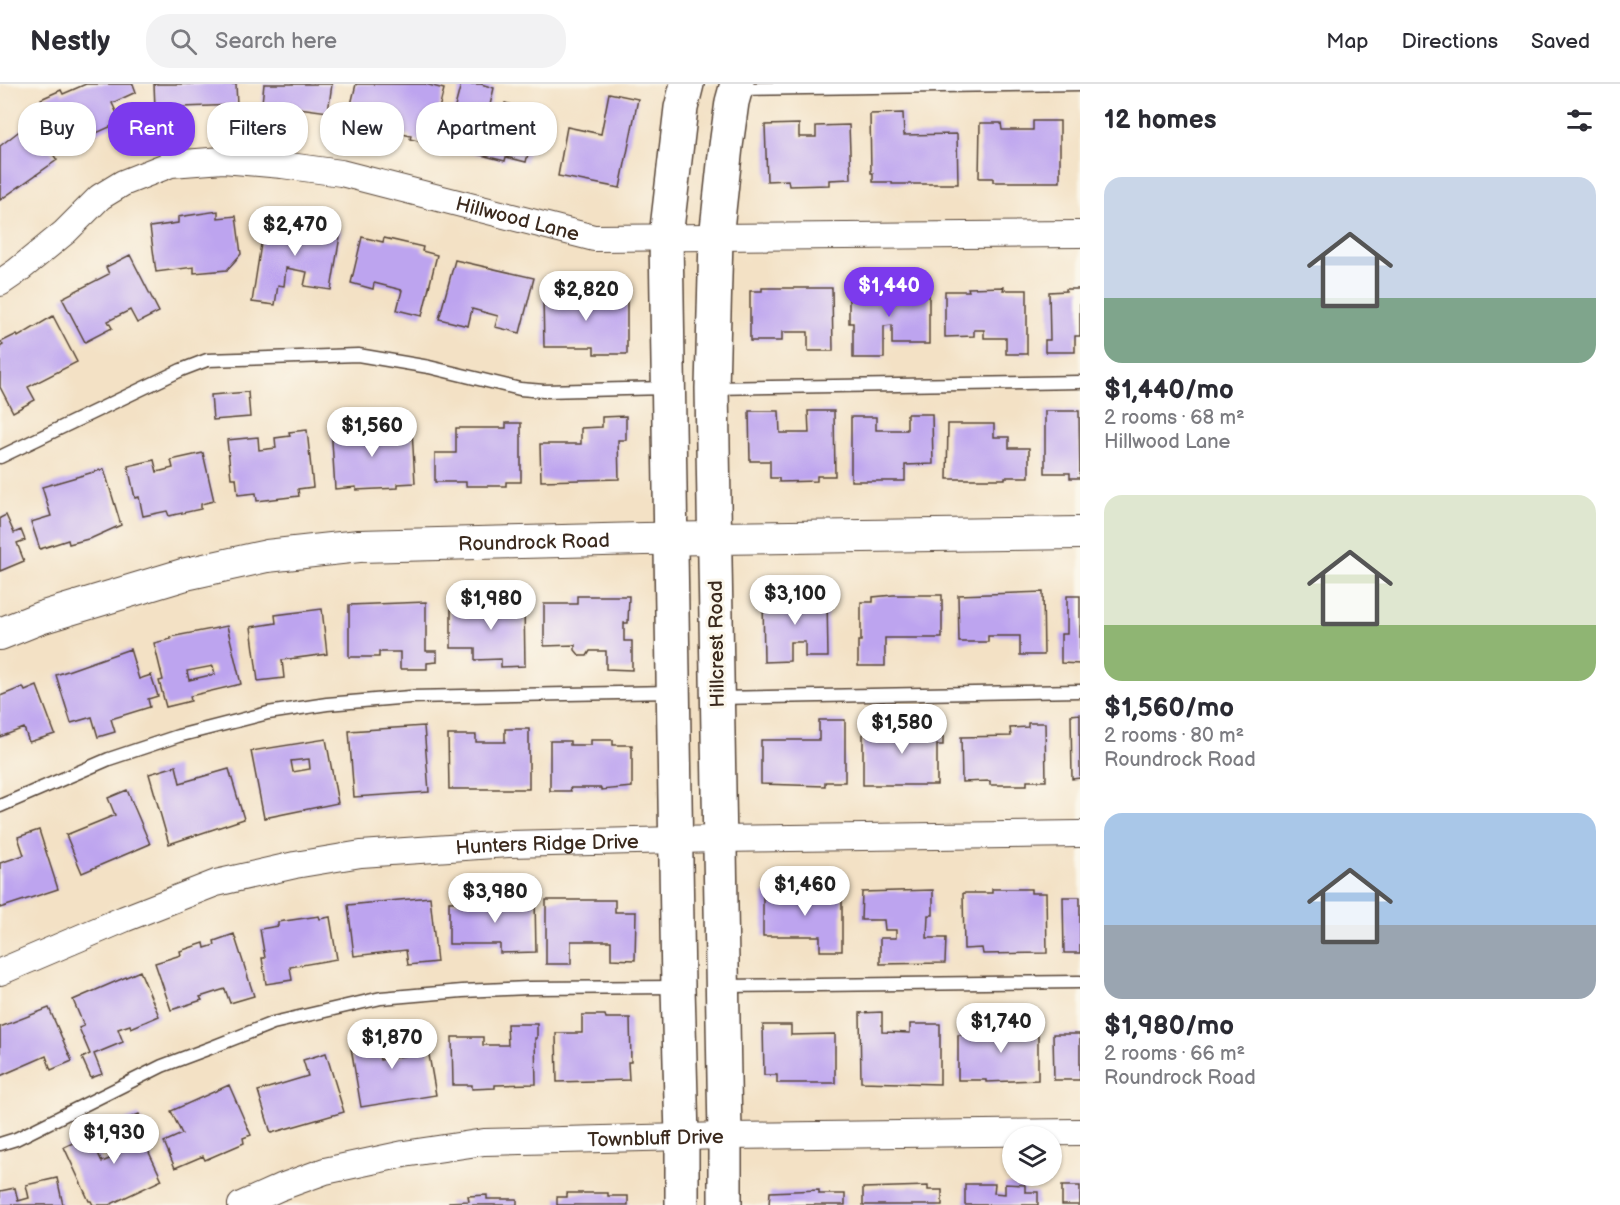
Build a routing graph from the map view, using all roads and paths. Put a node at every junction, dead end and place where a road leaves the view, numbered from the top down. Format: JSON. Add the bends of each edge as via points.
{"nodes":[{"id":1,"x":687,"y":84,"type":"edge"},
{"id":2,"x":1080,"y":84,"type":"edge"},
{"id":3,"x":737,"y":86,"type":"edge"},
{"id":4,"x":1080,"y":234,"type":"edge"},
{"id":5,"x":666,"y":237,"type":"junction"},
{"id":6,"x":716,"y":238,"type":"junction"},
{"id":7,"x":0,"y":283,"type":"edge"},
{"id":8,"x":1080,"y":382,"type":"edge"},
{"id":9,"x":669,"y":388,"type":"junction"},
{"id":10,"x":712,"y":388,"type":"junction"},
{"id":11,"x":0,"y":457,"type":"edge"},
{"id":12,"x":1080,"y":533,"type":"edge"},
{"id":13,"x":714,"y":538,"type":"junction"},
{"id":14,"x":671,"y":539,"type":"junction"},
{"id":15,"x":0,"y":634,"type":"edge"},
{"id":16,"x":1080,"y":691,"type":"edge"},
{"id":17,"x":674,"y":692,"type":"junction"},
{"id":18,"x":717,"y":698,"type":"junction"},
{"id":19,"x":0,"y":806,"type":"edge"},
{"id":20,"x":1080,"y":834,"type":"edge"},
{"id":21,"x":720,"y":839,"type":"junction"},
{"id":22,"x":676,"y":840,"type":"junction"},
{"id":23,"x":0,"y":972,"type":"edge"},
{"id":24,"x":1080,"y":982,"type":"edge"},
{"id":25,"x":722,"y":986,"type":"junction"},
{"id":26,"x":678,"y":987,"type":"junction"},
{"id":27,"x":1080,"y":1132,"type":"edge"},
{"id":28,"x":725,"y":1136,"type":"junction"},
{"id":29,"x":682,"y":1137,"type":"junction"},
{"id":30,"x":0,"y":1144,"type":"edge"},
{"id":31,"x":241,"y":1205,"type":"edge"},
{"id":32,"x":682,"y":1205,"type":"edge"},
{"id":33,"x":725,"y":1205,"type":"edge"}],
"edges":[{"from":1,"to":5,"type":"main road"},
{"from":2,"to":3,"type":"lane"},
{"from":3,"to":6,"type":"main road","name":"Hillcrest Road"},
{"from":4,"to":6,"type":"street","name":"Hillwood Lane"},
{"from":5,"to":6,"type":"street","name":"Hillwood Lane"},
{"from":5,"to":7,"type":"street","name":"Hillwood Lane","via":[[594,238],[340,173],[223,160],[171,164],[123,183],[100,197],[65,232]]},
{"from":5,"to":9,"type":"main road"},
{"from":6,"to":10,"type":"main road","name":"Hillcrest Road"},
{"from":8,"to":10,"type":"lane"},
{"from":9,"to":11,"type":"lane","via":[[520,389],[358,355],[207,360]]},
{"from":9,"to":14,"type":"main road"},
{"from":10,"to":13,"type":"main road","name":"Hillcrest Road"},
{"from":12,"to":13,"type":"street","name":"Roundrock Road"},
{"from":13,"to":14,"type":"street","name":"Roundrock Road"},
{"from":13,"to":18,"type":"main road","name":"Hillcrest Road"},
{"from":14,"to":15,"type":"street","name":"Roundrock Road","via":[[359,546],[267,556],[186,574]]},
{"from":14,"to":17,"type":"main road"},
{"from":16,"to":18,"type":"lane"},
{"from":17,"to":19,"type":"lane","via":[[410,697],[268,713],[109,759]]},
{"from":17,"to":22,"type":"main road"},
{"from":18,"to":21,"type":"main road","name":"Hillcrest Road"},
{"from":20,"to":21,"type":"street","name":"Hunters Ridge Drive"},
{"from":21,"to":22,"type":"street","name":"Hunters Ridge Drive"},
{"from":21,"to":25,"type":"main road","name":"Hillcrest Road"},
{"from":22,"to":23,"type":"street","name":"Hunters Ridge Drive","via":[[384,852],[295,865],[216,883]]},
{"from":22,"to":26,"type":"main road"},
{"from":24,"to":25,"type":"lane"},
{"from":25,"to":28,"type":"main road","name":"Hillcrest Road"},
{"from":26,"to":29,"type":"main road"},
{"from":26,"to":30,"type":"lane","via":[[528,988],[381,998],[273,1023],[162,1066]]},
{"from":27,"to":28,"type":"street","name":"Townbluff Drive"},
{"from":28,"to":29,"type":"street","name":"Townbluff Drive"},
{"from":28,"to":33,"type":"main road","name":"Hillcrest Road"},
{"from":29,"to":31,"type":"street","name":"Townbluff Drive","via":[[484,1142],[404,1154],[325,1171]]},
{"from":29,"to":32,"type":"main road"}]}
